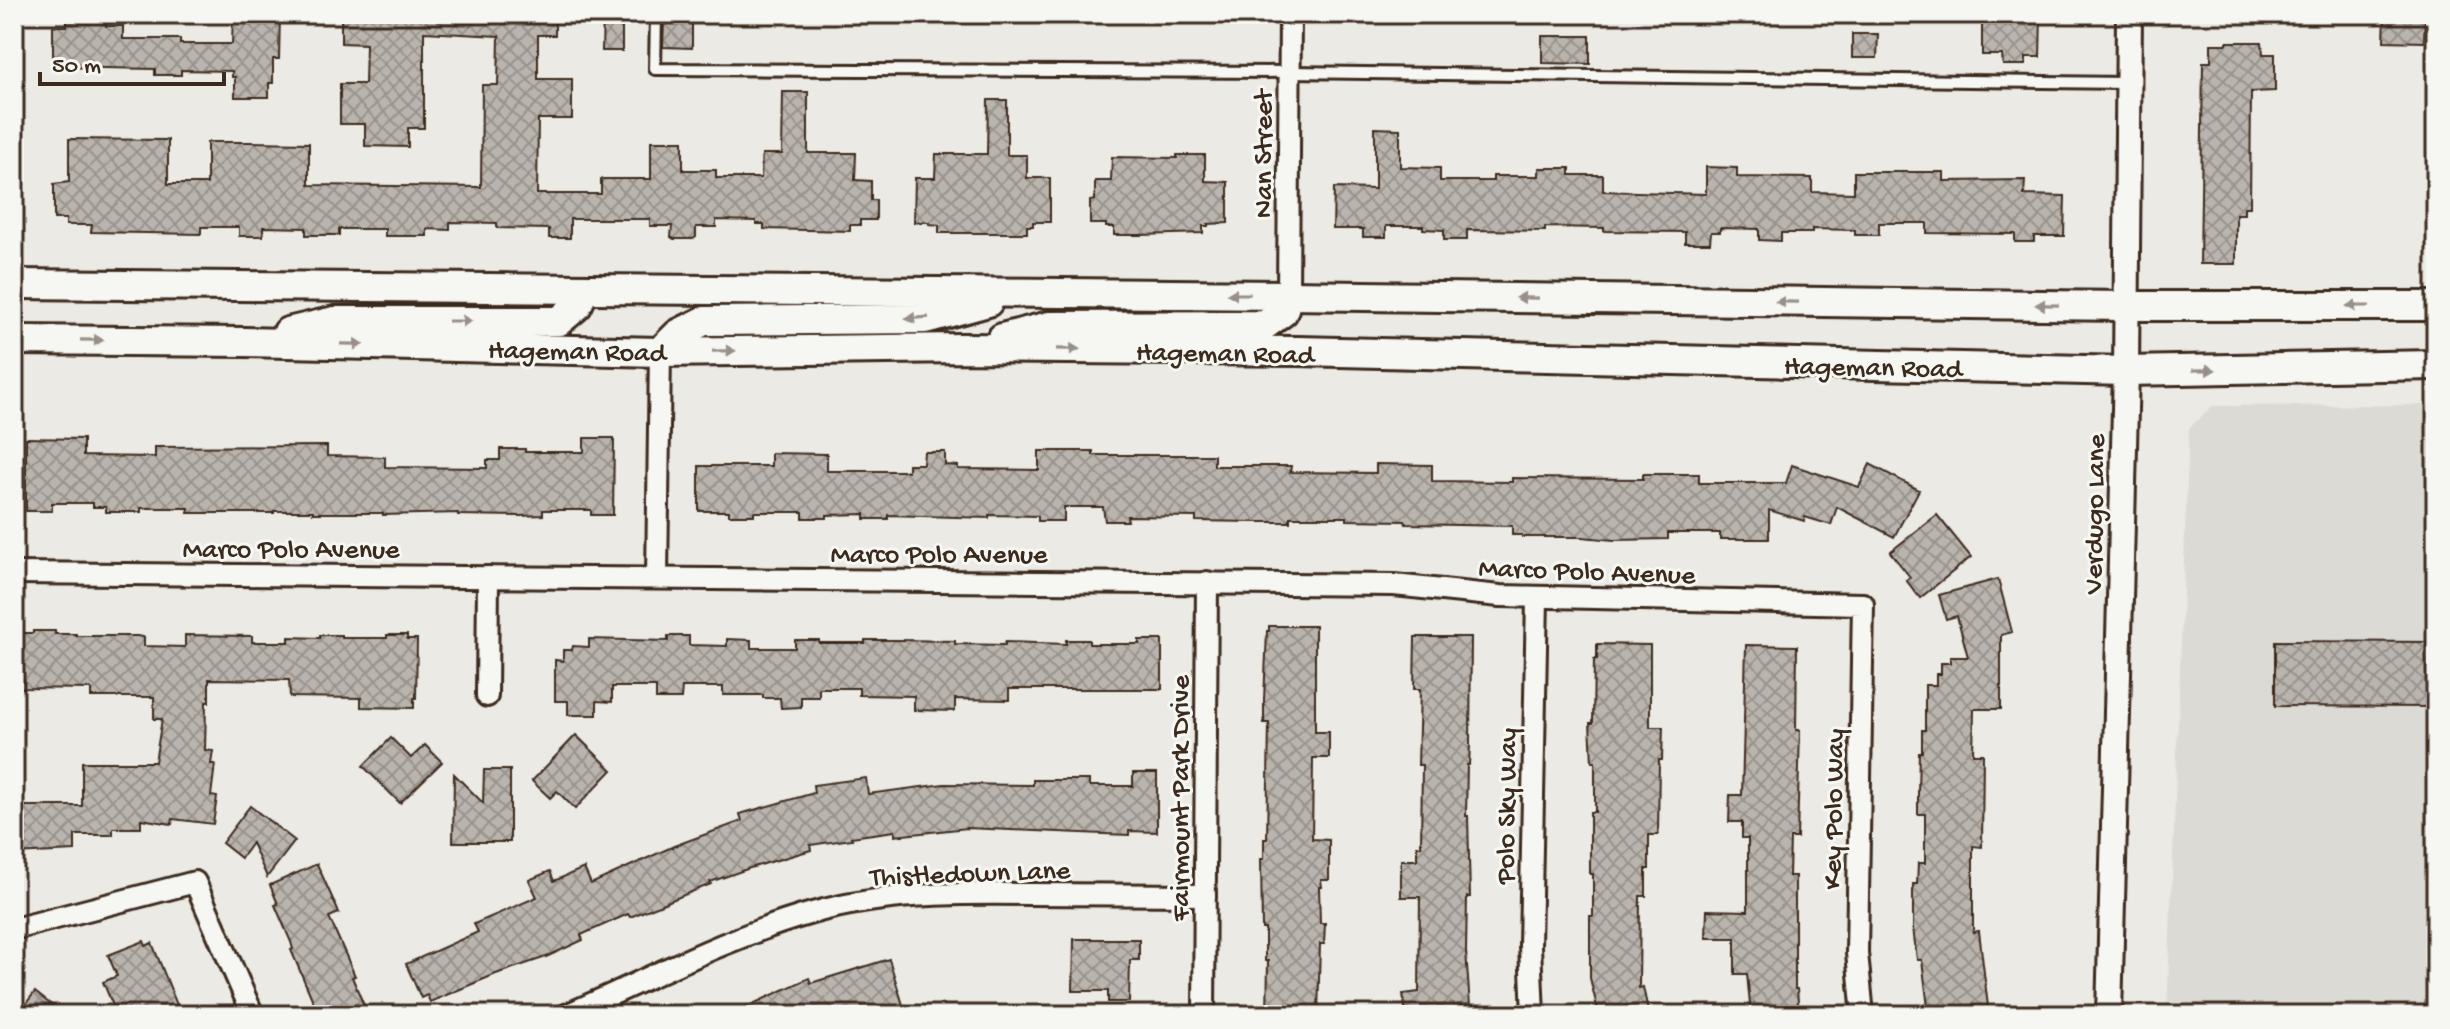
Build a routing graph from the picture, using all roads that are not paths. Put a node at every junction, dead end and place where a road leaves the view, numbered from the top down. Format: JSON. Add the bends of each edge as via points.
{"nodes":[{"id":1,"x":656,"y":14,"type":"edge"},
{"id":2,"x":1290,"y":14,"type":"edge"},
{"id":3,"x":2129,"y":14,"type":"edge"},
{"id":4,"x":1290,"y":72,"type":"junction"},
{"id":5,"x":2127,"y":83,"type":"junction"},
{"id":6,"x":14,"y":284,"type":"edge"},
{"id":7,"x":585,"y":289,"type":"junction"},
{"id":8,"x":1020,"y":294,"type":"junction"},
{"id":9,"x":1288,"y":295,"type":"junction"},
{"id":10,"x":2125,"y":306,"type":"junction"},
{"id":11,"x":2436,"y":306,"type":"edge"},
{"id":12,"x":14,"y":340,"type":"edge"},
{"id":13,"x":244,"y":342,"type":"junction"},
{"id":14,"x":962,"y":348,"type":"junction"},
{"id":15,"x":660,"y":352,"type":"junction"},
{"id":16,"x":2436,"y":365,"type":"edge"},
{"id":17,"x":2126,"y":371,"type":"junction"},
{"id":18,"x":14,"y":573,"type":"edge"},
{"id":19,"x":488,"y":577,"type":"junction"},
{"id":20,"x":657,"y":578,"type":"junction"},
{"id":21,"x":1207,"y":582,"type":"junction"},
{"id":22,"x":1537,"y":598,"type":"junction"},
{"id":23,"x":1863,"y":604,"type":"joint"},
{"id":24,"x":487,"y":696,"type":"dead end"},
{"id":25,"x":1205,"y":895,"type":"junction"},
{"id":26,"x":14,"y":929,"type":"edge"},
{"id":27,"x":253,"y":1015,"type":"edge"},
{"id":28,"x":566,"y":1015,"type":"edge"},
{"id":29,"x":1204,"y":1015,"type":"edge"},
{"id":30,"x":1533,"y":1015,"type":"edge"},
{"id":31,"x":1863,"y":1015,"type":"edge"},
{"id":32,"x":2109,"y":1015,"type":"edge"}],
"edges":[{"from":1,"to":4,"type":"lane","via":[[655,69]]},
{"from":2,"to":4,"type":"street","name":"Nan Street"},
{"from":3,"to":5,"type":"street","name":"Verdugo Lane"},
{"from":4,"to":5,"type":"lane"},
{"from":4,"to":9,"type":"street","name":"Nan Street"},
{"from":5,"to":10,"type":"street","name":"Verdugo Lane"},
{"from":6,"to":7,"type":"main road","name":"Hageman Road"},
{"from":7,"to":8,"type":"main road","name":"Hageman Road"},
{"from":13,"to":7,"type":"main road","one_way":true,"via":[[335,321],[559,321],[577,306]]},
{"from":9,"to":8,"type":"main road","name":"Hageman Road","one_way":true},
{"from":8,"to":15,"type":"main road","one_way":true,"via":[[925,319],[704,321],[678,334]]},
{"from":10,"to":9,"type":"main road","name":"Hageman Road","one_way":true},
{"from":9,"to":14,"type":"main road","via":[[1283,312],[1265,325],[1049,326]]},
{"from":11,"to":10,"type":"main road","name":"Hageman Road","one_way":true},
{"from":10,"to":17,"type":"street","name":"Verdugo Lane"},
{"from":12,"to":13,"type":"main road","name":"Hageman Road","one_way":true},
{"from":13,"to":15,"type":"main road","name":"Hageman Road","one_way":true},
{"from":15,"to":14,"type":"main road","name":"Hageman Road","one_way":true},
{"from":14,"to":17,"type":"main road","name":"Hageman Road","one_way":true},
{"from":15,"to":20,"type":"street"},
{"from":17,"to":16,"type":"main road","name":"Hageman Road","one_way":true},
{"from":17,"to":32,"type":"street","name":"Verdugo Lane"},
{"from":18,"to":19,"type":"street","name":"Marco Polo Avenue"},
{"from":19,"to":20,"type":"street","name":"Marco Polo Avenue"},
{"from":19,"to":24,"type":"street"},
{"from":20,"to":21,"type":"street","name":"Marco Polo Avenue"},
{"from":21,"to":22,"type":"street","name":"Marco Polo Avenue","via":[[1394,585]]},
{"from":21,"to":25,"type":"street","name":"Fairmount Park Drive"},
{"from":22,"to":23,"type":"street","name":"Marco Polo Avenue"},
{"from":22,"to":30,"type":"street","name":"Polo Sky Way"},
{"from":23,"to":31,"type":"street","name":"Key Polo Way","via":[[1857,953]]},
{"from":25,"to":28,"type":"street","name":"Thistledown Lane","via":[[963,894],[867,901],[760,930]]},
{"from":25,"to":29,"type":"street","name":"Fairmount Park Drive"},
{"from":26,"to":27,"type":"street","via":[[195,882]]}]}
